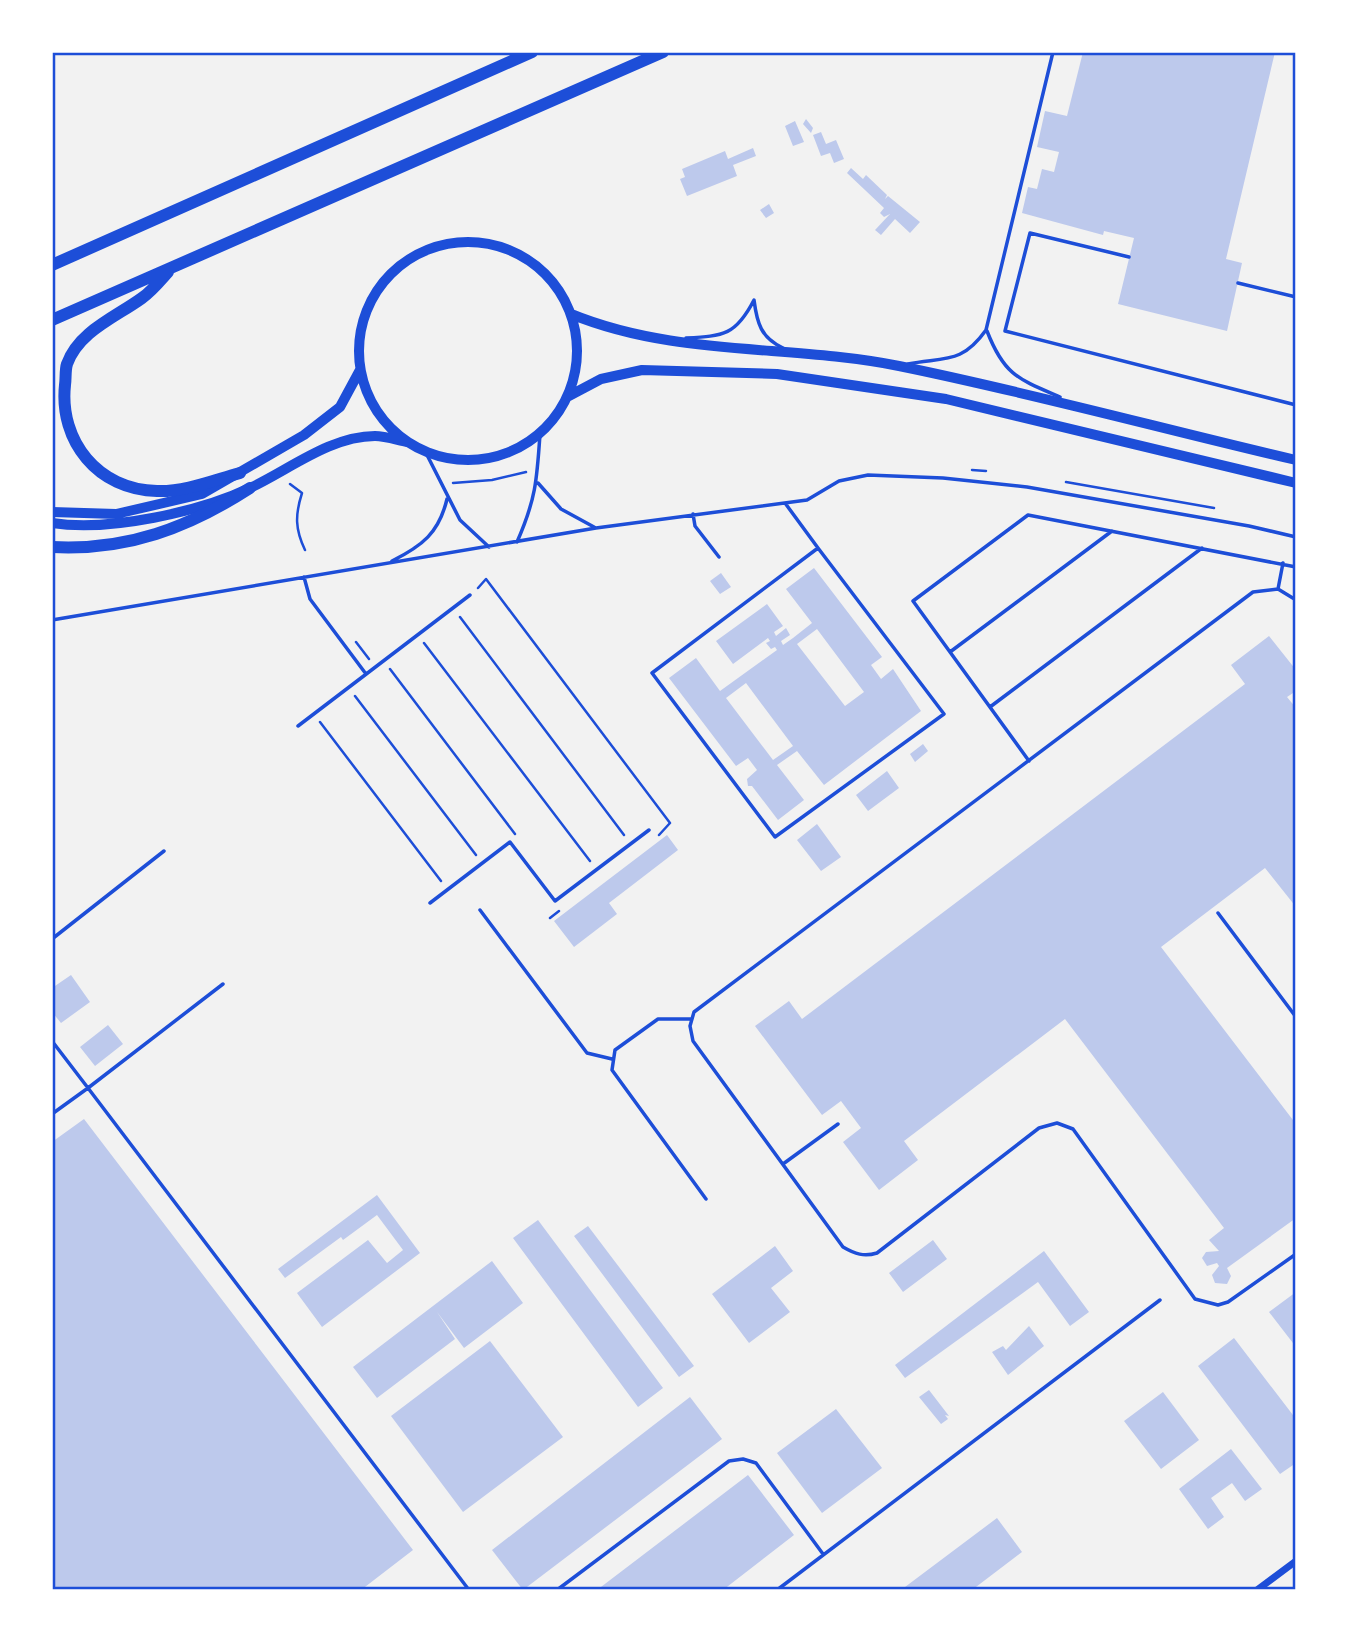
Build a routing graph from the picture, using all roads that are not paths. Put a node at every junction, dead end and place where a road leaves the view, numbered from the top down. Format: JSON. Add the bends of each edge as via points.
{"nodes":[{"id":1,"x":533,"y":52,"type":"edge"},
{"id":2,"x":663,"y":52,"type":"edge"},
{"id":3,"x":1053,"y":52,"type":"edge"},
{"id":4,"x":1129,"y":257,"type":"dead end"},
{"id":5,"x":52,"y":265,"type":"edge"},
{"id":6,"x":174,"y":266,"type":"junction"},
{"id":7,"x":1238,"y":283,"type":"dead end"},
{"id":8,"x":1296,"y":297,"type":"edge"},
{"id":9,"x":571,"y":314,"type":"junction"},
{"id":10,"x":52,"y":320,"type":"edge"},
{"id":11,"x":986,"y":330,"type":"junction"},
{"id":12,"x":659,"y":340,"type":"junction"},
{"id":13,"x":795,"y":353,"type":"junction"},
{"id":14,"x":897,"y":366,"type":"junction"},
{"id":15,"x":360,"y":370,"type":"junction"},
{"id":16,"x":567,"y":397,"type":"junction"},
{"id":17,"x":1296,"y":405,"type":"edge"},
{"id":18,"x":1084,"y":408,"type":"junction"},
{"id":19,"x":540,"y":434,"type":"junction"},
{"id":20,"x":407,"y":442,"type":"junction"},
{"id":21,"x":425,"y":452,"type":"junction"},
{"id":22,"x":1296,"y":460,"type":"edge"},
{"id":23,"x":240,"y":473,"type":"junction"},
{"id":24,"x":538,"y":483,"type":"junction"},
{"id":25,"x":1296,"y":484,"type":"edge"},
{"id":26,"x":250,"y":488,"type":"junction"},
{"id":27,"x":447,"y":497,"type":"junction"},
{"id":28,"x":785,"y":503,"type":"junction"},
{"id":29,"x":52,"y":512,"type":"edge"},
{"id":30,"x":693,"y":514,"type":"junction"},
{"id":31,"x":52,"y":523,"type":"edge"},
{"id":32,"x":596,"y":528,"type":"junction"},
{"id":33,"x":1112,"y":531,"type":"junction"},
{"id":34,"x":1296,"y":537,"type":"edge"},
{"id":35,"x":517,"y":542,"type":"junction"},
{"id":36,"x":52,"y":547,"type":"edge"},
{"id":37,"x":489,"y":547,"type":"junction"},
{"id":38,"x":818,"y":548,"type":"junction"},
{"id":39,"x":1202,"y":548,"type":"junction"},
{"id":40,"x":719,"y":557,"type":"dead end"},
{"id":41,"x":1283,"y":563,"type":"junction"},
{"id":42,"x":386,"y":564,"type":"junction"},
{"id":43,"x":1296,"y":567,"type":"edge"},
{"id":44,"x":304,"y":577,"type":"junction"},
{"id":45,"x":1278,"y":589,"type":"junction"},
{"id":46,"x":470,"y":595,"type":"road end"},
{"id":47,"x":1296,"y":600,"type":"edge"},
{"id":48,"x":52,"y":620,"type":"edge"},
{"id":49,"x":950,"y":652,"type":"junction"},
{"id":50,"x":366,"y":674,"type":"junction"},
{"id":51,"x":990,"y":708,"type":"junction"},
{"id":52,"x":298,"y":726,"type":"dead end"},
{"id":53,"x":1029,"y":761,"type":"junction"},
{"id":54,"x":649,"y":831,"type":"dead end"},
{"id":55,"x":164,"y":851,"type":"dead end"},
{"id":56,"x":430,"y":903,"type":"dead end"},
{"id":57,"x":480,"y":909,"type":"dead end"},
{"id":58,"x":1219,"y":913,"type":"dead end"},
{"id":59,"x":52,"y":939,"type":"edge"},
{"id":60,"x":223,"y":984,"type":"dead end"},
{"id":61,"x":1296,"y":1017,"type":"edge"},
{"id":62,"x":691,"y":1019,"type":"junction"},
{"id":63,"x":52,"y":1041,"type":"edge"},
{"id":64,"x":611,"y":1059,"type":"junction"},
{"id":65,"x":88,"y":1088,"type":"junction"},
{"id":66,"x":52,"y":1115,"type":"edge"},
{"id":67,"x":838,"y":1124,"type":"dead end"},
{"id":68,"x":783,"y":1165,"type":"junction"},
{"id":69,"x":706,"y":1199,"type":"dead end"},
{"id":70,"x":1296,"y":1254,"type":"edge"},
{"id":71,"x":1160,"y":1300,"type":"dead end"},
{"id":72,"x":823,"y":1554,"type":"junction"},
{"id":73,"x":1296,"y":1561,"type":"edge"},
{"id":74,"x":470,"y":1590,"type":"edge"},
{"id":75,"x":557,"y":1590,"type":"edge"},
{"id":76,"x":777,"y":1590,"type":"edge"},
{"id":77,"x":1256,"y":1590,"type":"edge"}],
"edges":[{"from":1,"to":5,"type":"highway"},
{"from":2,"to":6,"type":"highway"},
{"from":3,"to":11,"type":"lane"},
{"from":4,"to":17,"type":"lane","via":[[1030,233],[1005,331]]},
{"from":6,"to":10,"type":"highway"},
{"from":6,"to":23,"type":"highway","via":[[144,297],[86,335],[67,364],[63,401],[70,435],[87,463],[118,483],[157,491]]},
{"from":7,"to":8,"type":"lane"},
{"from":9,"to":12,"type":"main road"},
{"from":9,"to":15,"type":"main road","via":[[557,287],[537,266],[512,251],[464,242],[425,250],[400,265],[365,312]]},
{"from":9,"to":16,"type":"main road","via":[[577,351]]},
{"from":11,"to":14,"type":"lane","via":[[973,348],[950,359]]},
{"from":11,"to":18,"type":"lane","via":[[998,359],[1020,380]]},
{"from":12,"to":13,"type":"main road"},
{"from":12,"to":13,"type":"lane","via":[[720,337],[743,323],[754,300],[757,324],[770,342]]},
{"from":13,"to":14,"type":"main road"},
{"from":14,"to":18,"type":"main road"},
{"from":15,"to":20,"type":"main road","via":[[369,398],[385,423]]},
{"from":15,"to":23,"type":"main road","via":[[340,407],[304,435]]},
{"from":16,"to":19,"type":"main road"},
{"from":16,"to":25,"type":"main road","via":[[601,379],[642,370],[777,374],[946,399]]},
{"from":18,"to":22,"type":"main road"},
{"from":19,"to":21,"type":"main road","via":[[514,450],[485,459],[454,460]]},
{"from":19,"to":24,"type":"lane"},
{"from":20,"to":21,"type":"main road"},
{"from":20,"to":26,"type":"main road","via":[[375,436],[338,443]]},
{"from":21,"to":27,"type":"lane"},
{"from":23,"to":29,"type":"main road","via":[[202,494],[167,505],[116,514]]},
{"from":24,"to":32,"type":"lane","via":[[561,509]]},
{"from":24,"to":35,"type":"lane"},
{"from":26,"to":31,"type":"main road","via":[[191,510],[140,519]]},
{"from":26,"to":36,"type":"highway","via":[[208,515],[151,537],[85,549]]},
{"from":27,"to":37,"type":"lane","via":[[471,533]]},
{"from":27,"to":42,"type":"lane","via":[[428,540]]},
{"from":28,"to":30,"type":"lane"},
{"from":28,"to":34,"type":"lane","via":[[807,500],[854,477],[943,478],[1095,497]]},
{"from":28,"to":38,"type":"lane"},
{"from":30,"to":32,"type":"lane"},
{"from":30,"to":40,"type":"lane","via":[[695,526]]},
{"from":32,"to":35,"type":"lane"},
{"from":33,"to":39,"type":"lane"},
{"from":33,"to":49,"type":"lane"},
{"from":33,"to":49,"type":"lane","via":[[1028,515],[913,601]]},
{"from":35,"to":37,"type":"lane"},
{"from":37,"to":42,"type":"lane"},
{"from":38,"to":38,"type":"lane","via":[[652,673],[775,837],[944,714]]},
{"from":39,"to":41,"type":"lane"},
{"from":39,"to":51,"type":"lane"},
{"from":41,"to":43,"type":"lane"},
{"from":41,"to":45,"type":"lane"},
{"from":42,"to":44,"type":"lane"},
{"from":44,"to":48,"type":"lane"},
{"from":44,"to":50,"type":"lane","via":[[310,600]]},
{"from":45,"to":47,"type":"lane"},
{"from":45,"to":53,"type":"lane","via":[[1253,592]]},
{"from":46,"to":50,"type":"lane"},
{"from":49,"to":51,"type":"lane"},
{"from":50,"to":52,"type":"lane"},
{"from":51,"to":53,"type":"lane"},
{"from":53,"to":62,"type":"lane","via":[[694,1012]]},
{"from":54,"to":56,"type":"lane","via":[[555,901],[510,842]]},
{"from":55,"to":59,"type":"lane"},
{"from":57,"to":64,"type":"lane","via":[[587,1052]]},
{"from":58,"to":61,"type":"lane"},
{"from":60,"to":65,"type":"lane"},
{"from":62,"to":64,"type":"lane","via":[[658,1019],[615,1050]]},
{"from":62,"to":68,"type":"lane","via":[[693,1041]]},
{"from":63,"to":65,"type":"lane"},
{"from":64,"to":69,"type":"lane","via":[[612,1070]]},
{"from":65,"to":66,"type":"lane"},
{"from":65,"to":74,"type":"lane"},
{"from":67,"to":68,"type":"lane"},
{"from":68,"to":70,"type":"lane","via":[[843,1247],[869,1255],[1039,1128],[1057,1123],[1073,1129],[1195,1299],[1218,1305],[1228,1302]]},
{"from":71,"to":72,"type":"lane"},
{"from":72,"to":75,"type":"lane","via":[[756,1463],[743,1459],[729,1461]]},
{"from":72,"to":76,"type":"lane"},
{"from":73,"to":77,"type":"street"}]}
